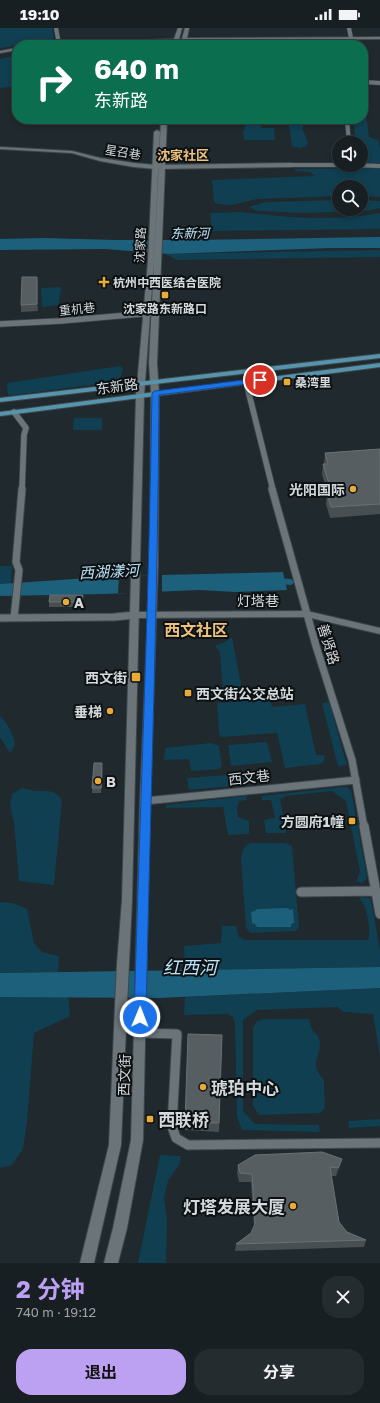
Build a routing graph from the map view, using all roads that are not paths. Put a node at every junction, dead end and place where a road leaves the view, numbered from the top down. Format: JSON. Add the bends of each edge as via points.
{"nodes":[{"id":1,"x":56,"y":28,"type":"edge"},
{"id":2,"x":180,"y":28,"type":"edge"},
{"id":3,"x":187,"y":28,"type":"edge"},
{"id":4,"x":349,"y":28,"type":"edge"},
{"id":5,"x":380,"y":38,"type":"edge"},
{"id":6,"x":58,"y":40,"type":"edge"},
{"id":7,"x":176,"y":40,"type":"edge"},
{"id":8,"x":184,"y":40,"type":"edge"},
{"id":9,"x":351,"y":40,"type":"edge"},
{"id":10,"x":361,"y":40,"type":"edge"},
{"id":11,"x":368,"y":41,"type":"edge"},
{"id":12,"x":380,"y":41,"type":"edge"},
{"id":13,"x":12,"y":50,"type":"edge"},
{"id":14,"x":0,"y":52,"type":"edge"},
{"id":15,"x":12,"y":53,"type":"edge"},
{"id":16,"x":0,"y":55,"type":"edge"},
{"id":17,"x":368,"y":82,"type":"edge"},
{"id":18,"x":380,"y":83,"type":"edge"},
{"id":19,"x":159,"y":124,"type":"edge"},
{"id":20,"x":164,"y":124,"type":"edge"},
{"id":21,"x":347,"y":124,"type":"edge"},
{"id":22,"x":348,"y":136,"type":"edge"},
{"id":23,"x":0,"y":148,"type":"edge"},
{"id":24,"x":291,"y":165,"type":"joint"},
{"id":25,"x":332,"y":165,"type":"edge"},
{"id":26,"x":368,"y":166,"type":"edge"},
{"id":27,"x":380,"y":166,"type":"edge"},
{"id":28,"x":156,"y":167,"type":"junction"},
{"id":29,"x":163,"y":167,"type":"junction"},
{"id":30,"x":146,"y":313,"type":"junction"},
{"id":31,"x":156,"y":313,"type":"junction"},
{"id":32,"x":0,"y":324,"type":"edge"},
{"id":33,"x":380,"y":356,"type":"edge"},
{"id":34,"x":380,"y":365,"type":"edge"},
{"id":35,"x":155,"y":382,"type":"junction"},
{"id":36,"x":246,"y":382,"type":"junction"},
{"id":37,"x":141,"y":383,"type":"junction"},
{"id":38,"x":155,"y":393,"type":"junction"},
{"id":39,"x":140,"y":396,"type":"junction"},
{"id":40,"x":0,"y":400,"type":"edge"},
{"id":41,"x":14,"y":412,"type":"junction"},
{"id":42,"x":0,"y":414,"type":"edge"},
{"id":43,"x":152,"y":614,"type":"junction"},
{"id":44,"x":307,"y":614,"type":"junction"},
{"id":45,"x":134,"y":615,"type":"junction"},
{"id":46,"x":0,"y":618,"type":"edge"},
{"id":47,"x":14,"y":618,"type":"junction"},
{"id":48,"x":380,"y":630,"type":"edge"},
{"id":49,"x":356,"y":780,"type":"junction"},
{"id":50,"x":145,"y":801,"type":"junction"},
{"id":51,"x":376,"y":891,"type":"junction"},
{"id":52,"x":301,"y":892,"type":"dead end"},
{"id":53,"x":380,"y":914,"type":"edge"},
{"id":54,"x":140,"y":1032,"type":"junction"},
{"id":55,"x":380,"y":1143,"type":"edge"},
{"id":56,"x":87,"y":1263,"type":"edge"},
{"id":57,"x":111,"y":1263,"type":"edge"}],
"edges":[{"from":1,"to":6,"type":"street"},
{"from":2,"to":7,"type":"main road"},
{"from":3,"to":8,"type":"main road"},
{"from":4,"to":9,"type":"street"},
{"from":5,"to":10,"type":"main road"},
{"from":11,"to":12,"type":"main road"},
{"from":13,"to":14,"type":"main road"},
{"from":15,"to":16,"type":"main road"},
{"from":17,"to":18,"type":"street"},
{"from":19,"to":28,"type":"main road","name":"沈家路"},
{"from":20,"to":29,"type":"main road","name":"沈家路"},
{"from":21,"to":22,"type":"street"},
{"from":23,"to":28,"type":"street","name":"星召巷","via":[[72,152]]},
{"from":24,"to":25,"type":"street"},
{"from":24,"to":29,"type":"street","name":"星召巷"},
{"from":26,"to":27,"type":"street"},
{"from":28,"to":29,"type":"street","name":"星召巷"},
{"from":28,"to":30,"type":"main road","name":"沈家路"},
{"from":29,"to":31,"type":"main road","name":"沈家路"},
{"from":30,"to":31,"type":"street","name":"重机巷"},
{"from":30,"to":32,"type":"street","name":"重机巷"},
{"from":30,"to":37,"type":"main road","name":"沈家路"},
{"from":31,"to":35,"type":"main road","name":"沈家路","via":[[153,363]]},
{"from":33,"to":35,"type":"main road","name":"东新路"},
{"from":34,"to":36,"type":"main road","name":"东新路"},
{"from":35,"to":37,"type":"main road","name":"东新路"},
{"from":35,"to":38,"type":"main road","name":"西文街"},
{"from":36,"to":38,"type":"main road","name":"东新路"},
{"from":36,"to":44,"type":"street","name":"善贤路","via":[[267,470]]},
{"from":37,"to":39,"type":"main road","name":"沈家路"},
{"from":37,"to":40,"type":"main road","name":"东新路"},
{"from":38,"to":39,"type":"main road","name":"东新路"},
{"from":38,"to":43,"type":"main road","name":"西文街"},
{"from":39,"to":41,"type":"main road","name":"东新路"},
{"from":39,"to":45,"type":"main road","name":"西文街"},
{"from":41,"to":42,"type":"main road","name":"东新路"},
{"from":41,"to":47,"type":"street","via":[[26,428]]},
{"from":43,"to":44,"type":"street","name":"灯塔巷"},
{"from":43,"to":45,"type":"street","name":"灯塔巷"},
{"from":43,"to":50,"type":"main road","name":"西文街"},
{"from":44,"to":48,"type":"street","name":"灯塔巷"},
{"from":44,"to":49,"type":"street","name":"善贤路"},
{"from":45,"to":47,"type":"street"},
{"from":45,"to":56,"type":"main road","name":"西文街","bridge":true,"via":[[127,900],[115,1146]]},
{"from":46,"to":47,"type":"street"},
{"from":49,"to":50,"type":"street","name":"西文巷"},
{"from":49,"to":51,"type":"street","name":"善贤路"},
{"from":50,"to":54,"type":"main road","name":"西文街"},
{"from":51,"to":52,"type":"street"},
{"from":51,"to":53,"type":"street","name":"善贤路"},
{"from":54,"to":55,"type":"street","via":[[177,1034],[172,1126],[176,1138],[188,1145]]},
{"from":54,"to":57,"type":"main road","name":"西文街","via":[[137,1140]]}]}
